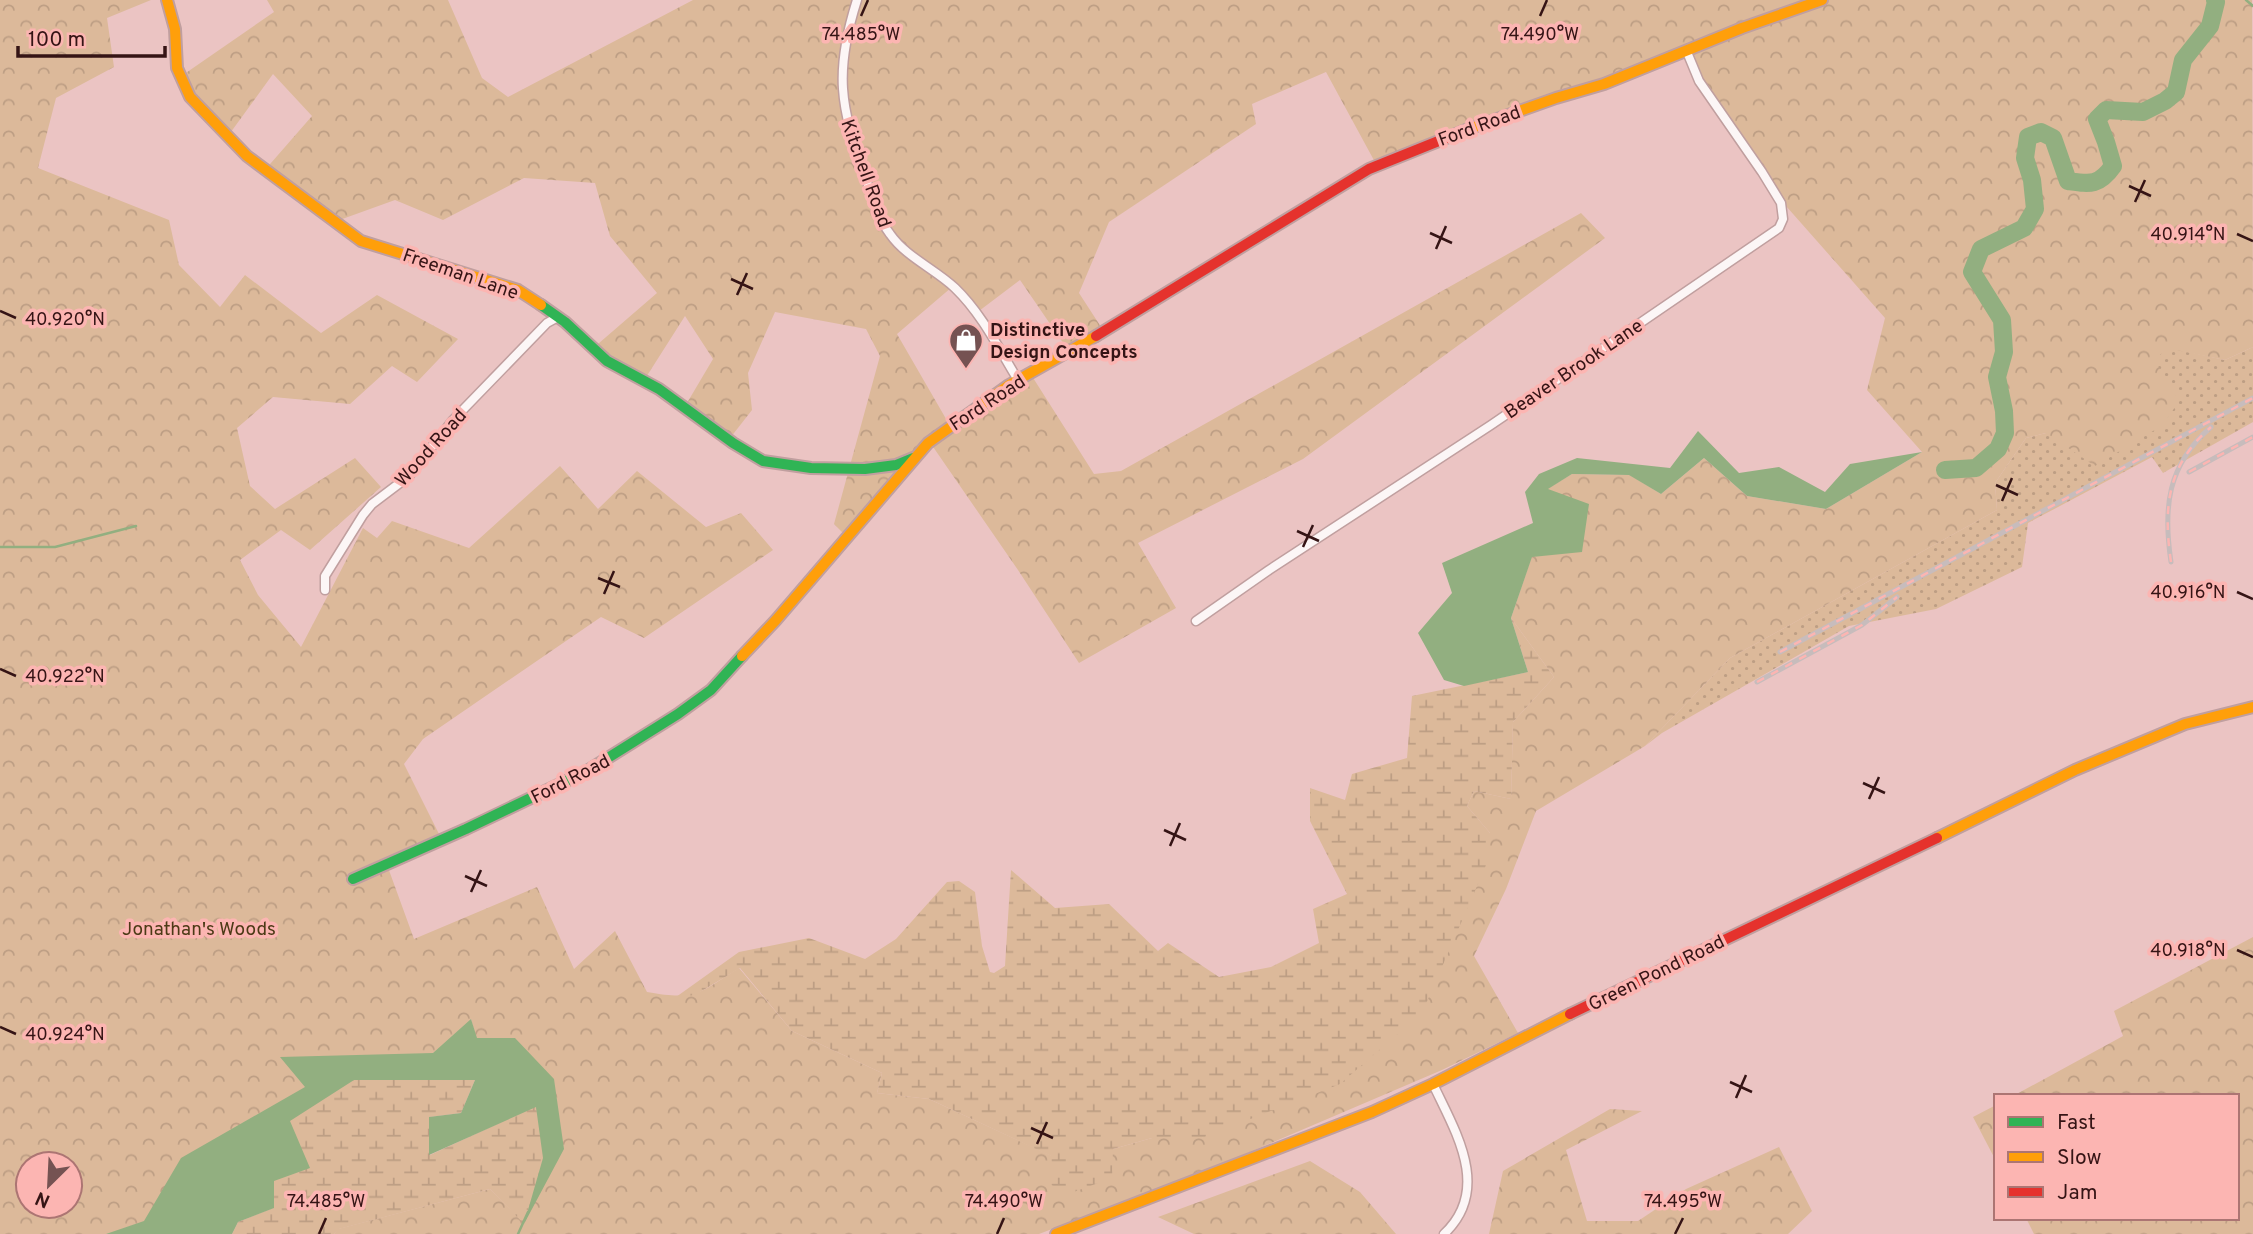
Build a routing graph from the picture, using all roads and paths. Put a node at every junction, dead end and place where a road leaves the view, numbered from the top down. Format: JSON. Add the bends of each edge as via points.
{"nodes":[{"id":1,"x":167,"y":0,"type":"edge"},
{"id":2,"x":857,"y":0,"type":"edge"},
{"id":3,"x":1822,"y":0,"type":"edge"},
{"id":4,"x":1687,"y":52,"type":"junction"},
{"id":5,"x":558,"y":317,"type":"junction"},
{"id":6,"x":1018,"y":380,"type":"junction"},
{"id":7,"x":916,"y":457,"type":"junction"},
{"id":8,"x":325,"y":590,"type":"dead end"},
{"id":9,"x":1196,"y":621,"type":"dead end"},
{"id":10,"x":2253,"y":707,"type":"edge"},
{"id":11,"x":353,"y":879,"type":"dead end"},
{"id":12,"x":1433,"y":1084,"type":"junction"},
{"id":13,"x":1056,"y":1234,"type":"edge"},
{"id":14,"x":1444,"y":1234,"type":"edge"}],
"edges":[{"from":1,"to":5,"type":"street","name":"Freeman Lane","via":[[177,68],[190,97],[247,156],[361,241],[517,290]]},
{"from":2,"to":6,"type":"street","name":"Kitchell Road","via":[[845,41],[842,92],[856,151],[881,220],[900,246],[966,299]]},
{"from":3,"to":4,"type":"street","name":"Ford Road"},
{"from":4,"to":6,"type":"street","name":"Ford Road","via":[[1369,169]]},
{"from":4,"to":9,"type":"street","name":"Beaver Brook Lane","via":[[1699,81],[1781,203],[1779,228]]},
{"from":5,"to":7,"type":"street","name":"Freeman Lane","via":[[607,361],[659,389],[763,461],[865,469]]},
{"from":5,"to":8,"type":"street","name":"Wood Road","via":[[490,380],[409,476],[372,504],[324,576]]},
{"from":6,"to":7,"type":"street","name":"Ford Road","via":[[955,422]]},
{"from":7,"to":11,"type":"street","name":"Ford Road","via":[[776,620],[710,690],[678,714],[578,776]]},
{"from":10,"to":12,"type":"street","name":"Green Pond Road","via":[[2185,724],[2075,770]]},
{"from":12,"to":13,"type":"street","name":"Green Pond Road","via":[[1309,1138]]},
{"from":12,"to":14,"type":"street","via":[[1462,1146],[1468,1177],[1456,1220]]}]}
